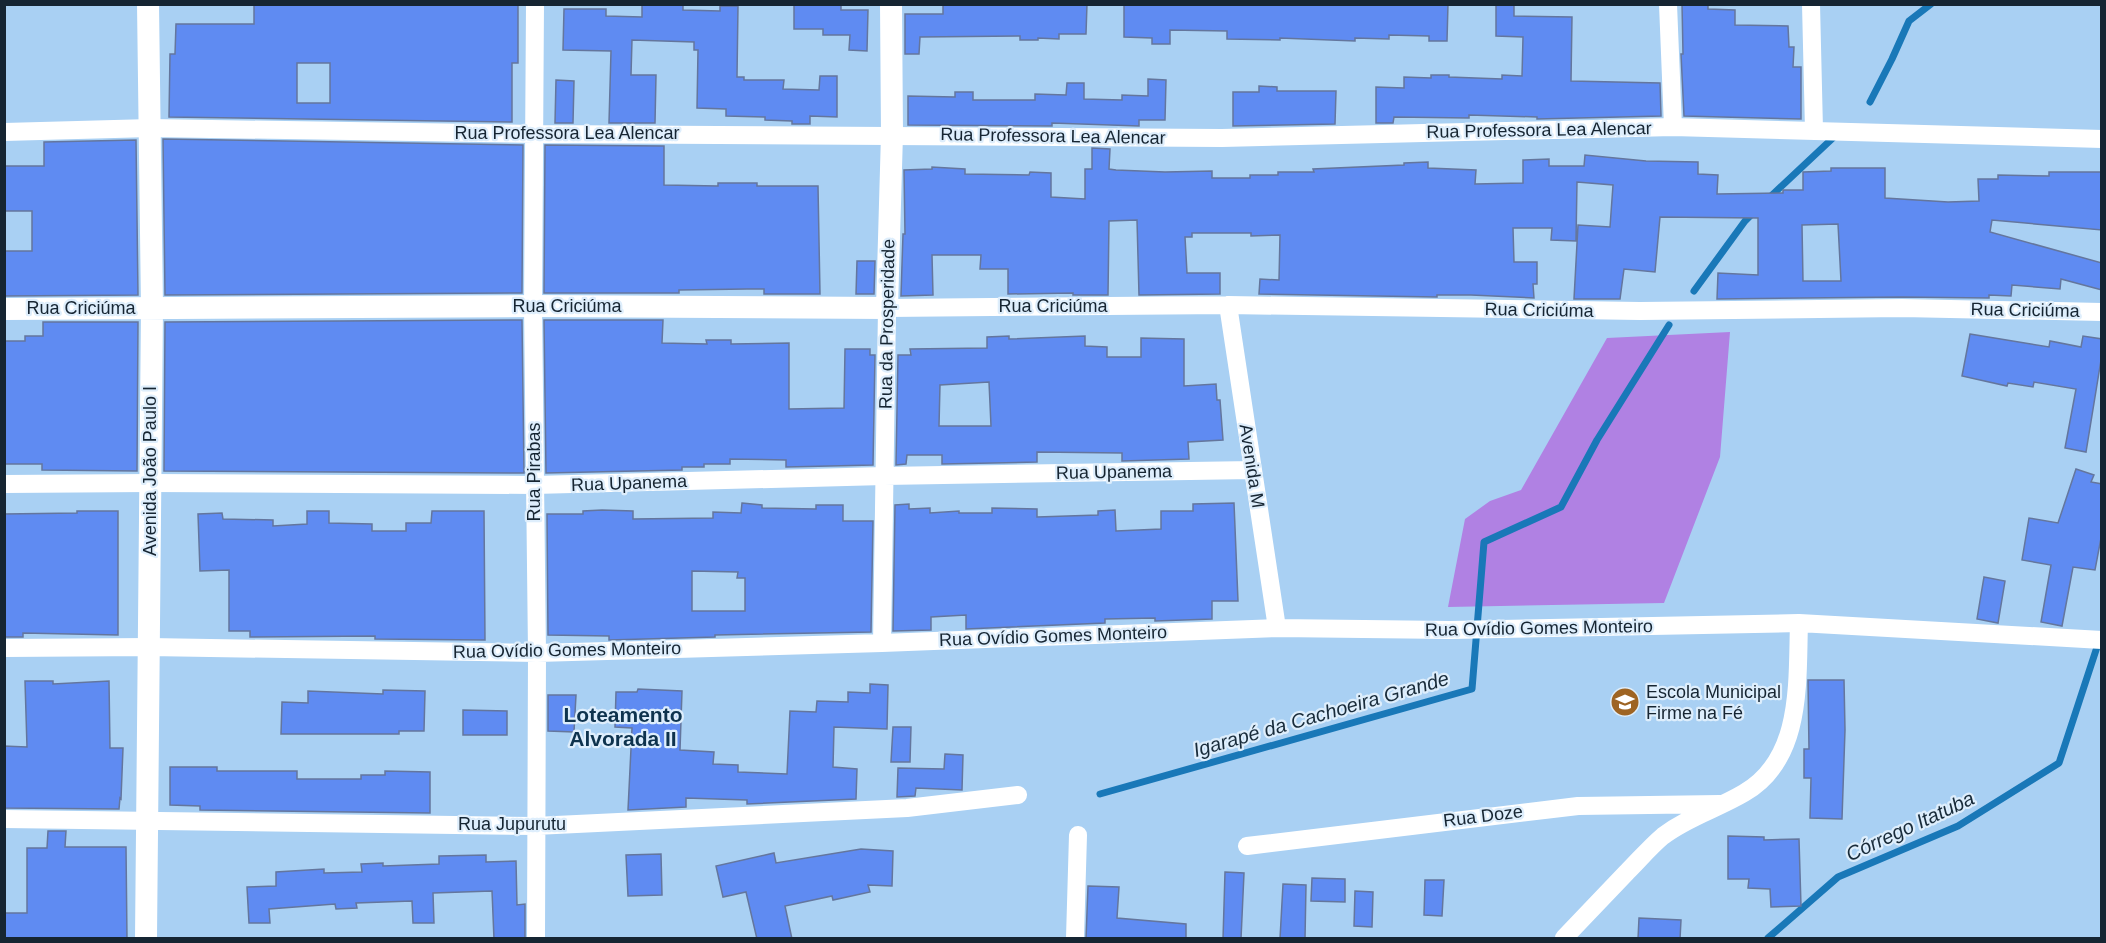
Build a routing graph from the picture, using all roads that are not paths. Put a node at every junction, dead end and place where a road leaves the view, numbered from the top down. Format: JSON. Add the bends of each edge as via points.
{"nodes":[{"id":1,"x":148,"y":4,"type":"edge"},
{"id":2,"x":535,"y":4,"type":"edge"},
{"id":3,"x":891,"y":4,"type":"edge"},
{"id":4,"x":1668,"y":4,"type":"edge"},
{"id":5,"x":1811,"y":4,"type":"edge"},
{"id":6,"x":1673,"y":127,"type":"junction"},
{"id":7,"x":151,"y":128,"type":"junction"},
{"id":8,"x":1814,"y":130,"type":"junction"},
{"id":9,"x":4,"y":132,"type":"edge"},
{"id":10,"x":536,"y":134,"type":"junction"},
{"id":11,"x":892,"y":134,"type":"junction"},
{"id":12,"x":2102,"y":139,"type":"edge"},
{"id":13,"x":1228,"y":305,"type":"junction"},
{"id":14,"x":533,"y":306,"type":"junction"},
{"id":15,"x":152,"y":308,"type":"junction"},
{"id":16,"x":887,"y":308,"type":"junction"},
{"id":17,"x":4,"y":309,"type":"edge"},
{"id":18,"x":2102,"y":312,"type":"edge"},
{"id":19,"x":1252,"y":470,"type":"junction"},
{"id":20,"x":884,"y":476,"type":"junction"},
{"id":21,"x":150,"y":483,"type":"junction"},
{"id":22,"x":4,"y":484,"type":"edge"},
{"id":23,"x":534,"y":485,"type":"junction"},
{"id":24,"x":1799,"y":623,"type":"junction"},
{"id":25,"x":1277,"y":628,"type":"junction"},
{"id":26,"x":2102,"y":640,"type":"edge"},
{"id":27,"x":882,"y":643,"type":"junction"},
{"id":28,"x":149,"y":647,"type":"junction"},
{"id":29,"x":4,"y":648,"type":"edge"},
{"id":30,"x":537,"y":653,"type":"junction"},
{"id":31,"x":1018,"y":795,"type":"dead end"},
{"id":32,"x":1720,"y":804,"type":"junction"},
{"id":33,"x":4,"y":819,"type":"edge"},
{"id":34,"x":147,"y":820,"type":"junction"},
{"id":35,"x":535,"y":826,"type":"junction"},
{"id":36,"x":1078,"y":835,"type":"dead end"},
{"id":37,"x":1247,"y":846,"type":"dead end"},
{"id":38,"x":146,"y":939,"type":"edge"},
{"id":39,"x":536,"y":939,"type":"edge"},
{"id":40,"x":1075,"y":939,"type":"edge"},
{"id":41,"x":1564,"y":939,"type":"edge"}],
"edges":[{"from":1,"to":7,"type":"street","name":"Avenida João Paulo I"},
{"from":2,"to":10,"type":"street","name":"Rua Pirabas"},
{"from":3,"to":11,"type":"street","name":"Rua da Prosperidade"},
{"from":4,"to":6,"type":"street"},
{"from":5,"to":8,"type":"street"},
{"from":6,"to":8,"type":"street","name":"Rua Professora Lea Alencar"},
{"from":6,"to":11,"type":"street","name":"Rua Professora Lea Alencar","via":[[1222,138]]},
{"from":7,"to":9,"type":"street","name":"Rua Professora Lea Alencar"},
{"from":7,"to":10,"type":"street","name":"Rua Professora Lea Alencar"},
{"from":7,"to":15,"type":"street","name":"Avenida João Paulo I"},
{"from":8,"to":12,"type":"street","name":"Rua Professora Lea Alencar"},
{"from":10,"to":11,"type":"street","name":"Rua Professora Lea Alencar"},
{"from":10,"to":14,"type":"street","name":"Rua Pirabas"},
{"from":11,"to":16,"type":"street","name":"Rua da Prosperidade"},
{"from":13,"to":16,"type":"street","name":"Rua Criciúma"},
{"from":13,"to":18,"type":"street","name":"Rua Criciúma"},
{"from":13,"to":19,"type":"street","name":"Avenida M"},
{"from":14,"to":15,"type":"street","name":"Rua Criciúma"},
{"from":14,"to":16,"type":"street","name":"Rua Criciúma"},
{"from":14,"to":23,"type":"street","name":"Rua Pirabas"},
{"from":15,"to":17,"type":"street","name":"Rua Criciúma"},
{"from":15,"to":21,"type":"street","name":"Avenida João Paulo I"},
{"from":16,"to":20,"type":"street","name":"Rua da Prosperidade"},
{"from":19,"to":20,"type":"street","name":"Rua Upanema"},
{"from":19,"to":25,"type":"street","name":"Avenida M"},
{"from":20,"to":23,"type":"street","name":"Rua Upanema"},
{"from":20,"to":27,"type":"street","name":"Rua da Prosperidade"},
{"from":21,"to":22,"type":"street","name":"Rua Upanema"},
{"from":21,"to":23,"type":"street","name":"Rua Upanema"},
{"from":21,"to":28,"type":"street","name":"Avenida João Paulo I"},
{"from":23,"to":30,"type":"street","name":"Rua Pirabas"},
{"from":24,"to":25,"type":"street","name":"Rua Ovídio Gomes Monteiro","via":[[1450,630]]},
{"from":24,"to":26,"type":"street","name":"Rua Ovídio Gomes Monteiro"},
{"from":24,"to":32,"type":"street","via":[[1797,696],[1788,738],[1776,764],[1759,783]]},
{"from":25,"to":27,"type":"street","name":"Rua Ovídio Gomes Monteiro"},
{"from":27,"to":30,"type":"street","name":"Rua Ovídio Gomes Monteiro"},
{"from":28,"to":29,"type":"street","name":"Rua Ovídio Gomes Monteiro"},
{"from":28,"to":30,"type":"street","name":"Rua Ovídio Gomes Monteiro"},
{"from":28,"to":34,"type":"street","name":"Avenida João Paulo I"},
{"from":30,"to":35,"type":"street","name":"Rua Pirabas"},
{"from":31,"to":35,"type":"street","name":"Rua Jupurutu","via":[[907,808]]},
{"from":32,"to":37,"type":"street","name":"Rua Doze","via":[[1578,806]]},
{"from":32,"to":41,"type":"street","via":[[1662,837]]},
{"from":33,"to":34,"type":"street","name":"Rua Jupurutu"},
{"from":34,"to":35,"type":"street","name":"Rua Jupurutu"},
{"from":34,"to":38,"type":"street","name":"Avenida João Paulo I"},
{"from":35,"to":39,"type":"street","name":"Rua Pirabas"},
{"from":36,"to":40,"type":"street"}]}
